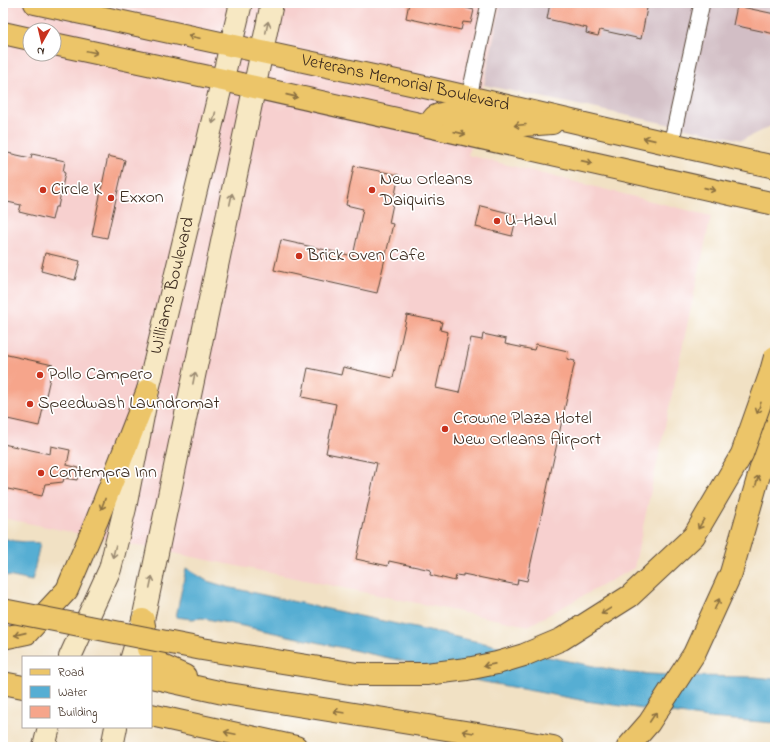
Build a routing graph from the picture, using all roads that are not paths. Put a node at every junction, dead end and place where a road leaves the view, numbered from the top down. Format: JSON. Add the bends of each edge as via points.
{"nodes":[{"id":1,"x":35,"y":3,"type":"edge"},
{"id":2,"x":241,"y":3,"type":"edge"},
{"id":3,"x":272,"y":3,"type":"edge"},
{"id":4,"x":489,"y":3,"type":"edge"},
{"id":5,"x":702,"y":3,"type":"edge"},
{"id":6,"x":3,"y":33,"type":"edge"},
{"id":7,"x":22,"y":37,"type":"edge"},
{"id":8,"x":232,"y":45,"type":"junction"},
{"id":9,"x":62,"y":46,"type":"edge"},
{"id":10,"x":262,"y":51,"type":"junction"},
{"id":11,"x":223,"y":80,"type":"junction"},
{"id":12,"x":254,"y":87,"type":"junction"},
{"id":13,"x":469,"y":97,"type":"junction"},
{"id":14,"x":573,"y":121,"type":"junction"},
{"id":15,"x":429,"y":126,"type":"junction"},
{"id":16,"x":671,"y":144,"type":"junction"},
{"id":17,"x":775,"y":150,"type":"edge"},
{"id":18,"x":728,"y":156,"type":"junction"},
{"id":19,"x":775,"y":167,"type":"edge"},
{"id":20,"x":775,"y":204,"type":"edge"},
{"id":21,"x":775,"y":357,"type":"edge"},
{"id":22,"x":148,"y":390,"type":"junction"},
{"id":23,"x":775,"y":419,"type":"edge"},
{"id":24,"x":3,"y":610,"type":"edge"},
{"id":25,"x":143,"y":620,"type":"junction"},
{"id":26,"x":3,"y":638,"type":"edge"},
{"id":27,"x":70,"y":656,"type":"edge"},
{"id":28,"x":132,"y":656,"type":"edge"},
{"id":29,"x":152,"y":677,"type":"edge"},
{"id":30,"x":3,"y":683,"type":"edge"},
{"id":31,"x":22,"y":687,"type":"edge"},
{"id":32,"x":222,"y":693,"type":"junction"},
{"id":33,"x":152,"y":715,"type":"edge"},
{"id":34,"x":49,"y":728,"type":"edge"},
{"id":35,"x":116,"y":728,"type":"edge"},
{"id":36,"x":44,"y":747,"type":"edge"},
{"id":37,"x":112,"y":747,"type":"edge"},
{"id":38,"x":296,"y":747,"type":"edge"},
{"id":39,"x":553,"y":747,"type":"edge"},
{"id":40,"x":628,"y":747,"type":"edge"}],
"edges":[{"from":8,"to":1,"type":"main road","name":"Veterans Memorial Boulevard","one_way":true},
{"from":2,"to":8,"type":"main road","name":"Williams Boulevard"},
{"from":10,"to":3,"type":"main road","name":"Williams Boulevard","one_way":true},
{"from":4,"to":13,"type":"street"},
{"from":5,"to":16,"type":"street"},
{"from":6,"to":7,"type":"main road"},
{"from":8,"to":10,"type":"main road","name":"Veterans Memorial Boulevard"},
{"from":8,"to":11,"type":"main road","name":"Williams Boulevard"},
{"from":9,"to":11,"type":"main road","name":"Veterans Memorial Boulevard","one_way":true},
{"from":10,"to":12,"type":"main road","name":"Williams Boulevard"},
{"from":10,"to":13,"type":"main road","name":"Veterans Memorial Boulevard"},
{"from":11,"to":12,"type":"main road","name":"Veterans Memorial Boulevard"},
{"from":11,"to":22,"type":"main road","name":"Williams Boulevard","one_way":true},
{"from":12,"to":15,"type":"main road","name":"Veterans Memorial Boulevard","one_way":true},
{"from":25,"to":12,"type":"main road","name":"Williams Boulevard","one_way":true},
{"from":13,"to":14,"type":"main road","name":"Veterans Memorial Boulevard"},
{"from":14,"to":15,"type":"main road","one_way":true,"via":[[509,126],[446,112],[434,117]]},
{"from":16,"to":14,"type":"main road","name":"Veterans Memorial Boulevard","one_way":true},
{"from":15,"to":20,"type":"main road","name":"Veterans Memorial Boulevard","one_way":true},
{"from":16,"to":18,"type":"main road","name":"Veterans Memorial Boulevard"},
{"from":17,"to":18,"type":"main road"},
{"from":18,"to":19,"type":"main road","name":"Veterans Memorial Boulevard"},
{"from":21,"to":24,"type":"main road","one_way":true,"bridge":true,"via":[[742,454],[694,536],[630,596],[562,639],[524,655],[467,669],[426,674],[357,674],[202,649]]},
{"from":22,"to":26,"type":"main road","one_way":true,"via":[[67,590],[27,633]]},
{"from":22,"to":27,"type":"main road","name":"Williams Boulevard","one_way":true,"via":[[125,508],[110,569]]},
{"from":40,"to":23,"type":"main road","one_way":true,"via":[[649,723],[694,654],[728,580]]},
{"from":25,"to":28,"type":"main road","name":"Williams Boulevard"},
{"from":25,"to":32,"type":"main road","via":[[148,649],[160,665]]},
{"from":29,"to":32,"type":"main road"},
{"from":30,"to":31,"type":"main road"},
{"from":39,"to":32,"type":"main road","one_way":true},
{"from":38,"to":33,"type":"main road","one_way":true},
{"from":34,"to":36,"type":"main road"},
{"from":35,"to":37,"type":"main road"}]}
